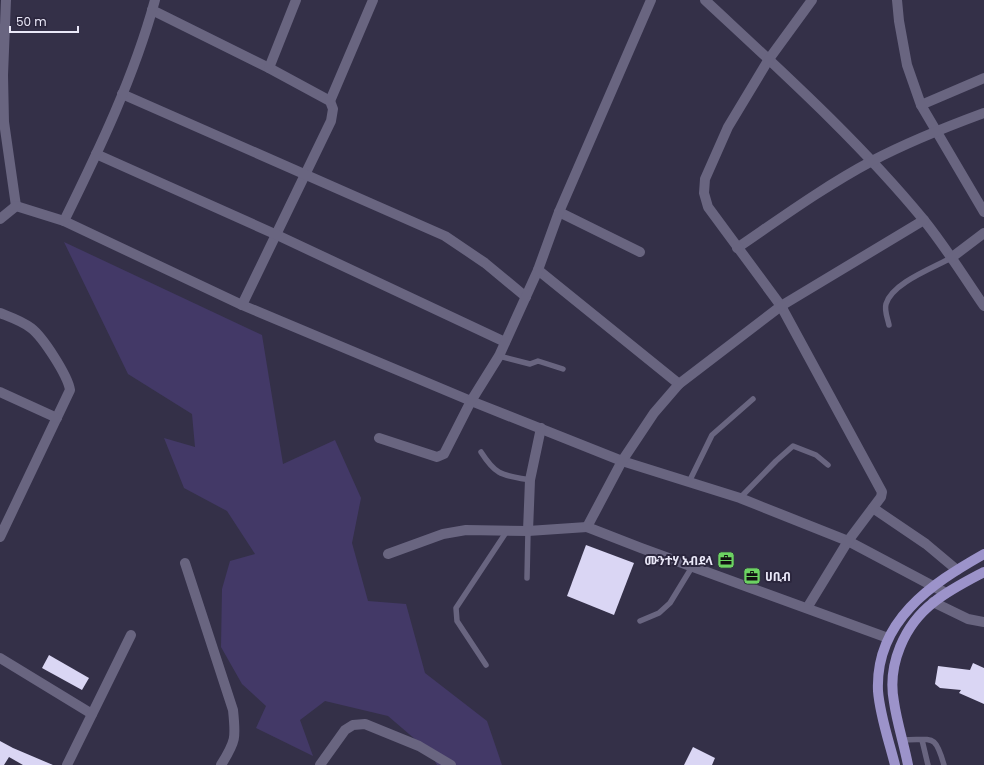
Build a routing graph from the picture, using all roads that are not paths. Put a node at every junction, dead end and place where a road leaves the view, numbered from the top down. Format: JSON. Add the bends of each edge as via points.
{"nodes":[{"id":1,"x":5,"y":0,"type":"edge"},
{"id":2,"x":296,"y":0,"type":"edge"},
{"id":3,"x":373,"y":0,"type":"edge"},
{"id":4,"x":651,"y":0,"type":"edge"},
{"id":5,"x":705,"y":0,"type":"edge"},
{"id":6,"x":812,"y":0,"type":"edge"},
{"id":7,"x":897,"y":0,"type":"edge"},
{"id":8,"x":0,"y":1,"type":"edge"},
{"id":9,"x":153,"y":5,"type":"edge"},
{"id":10,"x":769,"y":59,"type":"junction"},
{"id":11,"x":269,"y":68,"type":"junction"},
{"id":12,"x":984,"y":78,"type":"edge"},
{"id":13,"x":122,"y":94,"type":"junction"},
{"id":14,"x":330,"y":101,"type":"junction"},
{"id":15,"x":921,"y":105,"type":"junction"},
{"id":16,"x":984,"y":113,"type":"edge"},
{"id":17,"x":937,"y":131,"type":"junction"},
{"id":18,"x":96,"y":154,"type":"junction"},
{"id":19,"x":872,"y":162,"type":"junction"},
{"id":20,"x":306,"y":175,"type":"junction"},
{"id":21,"x":16,"y":206,"type":"junction"},
{"id":22,"x":559,"y":212,"type":"junction"},
{"id":23,"x":984,"y":212,"type":"edge"},
{"id":24,"x":0,"y":219,"type":"edge"},
{"id":25,"x":924,"y":220,"type":"junction"},
{"id":26,"x":64,"y":221,"type":"junction"},
{"id":27,"x":984,"y":234,"type":"edge"},
{"id":28,"x":277,"y":235,"type":"junction"},
{"id":29,"x":736,"y":248,"type":"junction"},
{"id":30,"x":640,"y":252,"type":"dead end"},
{"id":31,"x":951,"y":258,"type":"junction"},
{"id":32,"x":538,"y":270,"type":"junction"},
{"id":33,"x":526,"y":297,"type":"junction"},
{"id":34,"x":242,"y":305,"type":"junction"},
{"id":35,"x":781,"y":306,"type":"junction"},
{"id":36,"x":984,"y":306,"type":"edge"},
{"id":37,"x":0,"y":313,"type":"edge"},
{"id":38,"x":889,"y":325,"type":"dead end"},
{"id":39,"x":505,"y":342,"type":"junction"},
{"id":40,"x":499,"y":356,"type":"junction"},
{"id":41,"x":563,"y":369,"type":"dead end"},
{"id":42,"x":678,"y":384,"type":"junction"},
{"id":43,"x":0,"y":392,"type":"edge"},
{"id":44,"x":753,"y":399,"type":"dead end"},
{"id":45,"x":471,"y":401,"type":"junction"},
{"id":46,"x":57,"y":418,"type":"junction"},
{"id":47,"x":541,"y":428,"type":"junction"},
{"id":48,"x":379,"y":438,"type":"dead end"},
{"id":49,"x":481,"y":452,"type":"dead end"},
{"id":50,"x":622,"y":462,"type":"junction"},
{"id":51,"x":828,"y":465,"type":"dead end"},
{"id":52,"x":530,"y":480,"type":"junction"},
{"id":53,"x":689,"y":482,"type":"junction"},
{"id":54,"x":740,"y":498,"type":"junction"},
{"id":55,"x":873,"y":508,"type":"junction"},
{"id":56,"x":587,"y":527,"type":"junction"},
{"id":57,"x":507,"y":531,"type":"junction"},
{"id":58,"x":528,"y":531,"type":"junction"},
{"id":59,"x":0,"y":537,"type":"edge"},
{"id":60,"x":848,"y":541,"type":"junction"},
{"id":61,"x":388,"y":554,"type":"dead end"},
{"id":62,"x":984,"y":554,"type":"edge"},
{"id":63,"x":186,"y":563,"type":"dead end"},
{"id":64,"x":692,"y":567,"type":"junction"},
{"id":65,"x":956,"y":570,"type":"junction"},
{"id":66,"x":984,"y":572,"type":"edge"},
{"id":67,"x":527,"y":578,"type":"dead end"},
{"id":68,"x":934,"y":586,"type":"junction"},
{"id":69,"x":946,"y":594,"type":"junction"},
{"id":70,"x":933,"y":602,"type":"junction"},
{"id":71,"x":807,"y":608,"type":"junction"},
{"id":72,"x":640,"y":621,"type":"dead end"},
{"id":73,"x":984,"y":622,"type":"edge"},
{"id":74,"x":131,"y":635,"type":"dead end"},
{"id":75,"x":888,"y":638,"type":"junction"},
{"id":76,"x":0,"y":658,"type":"edge"},
{"id":77,"x":486,"y":665,"type":"dead end"},
{"id":78,"x":92,"y":714,"type":"junction"},
{"id":79,"x":903,"y":740,"type":"junction"},
{"id":80,"x":922,"y":740,"type":"junction"},
{"id":81,"x":67,"y":765,"type":"edge"},
{"id":82,"x":222,"y":765,"type":"edge"},
{"id":83,"x":320,"y":765,"type":"edge"},
{"id":84,"x":451,"y":765,"type":"edge"},
{"id":85,"x":895,"y":765,"type":"edge"},
{"id":86,"x":908,"y":765,"type":"edge"},
{"id":87,"x":928,"y":765,"type":"edge"},
{"id":88,"x":944,"y":765,"type":"edge"}],
"edges":[{"from":1,"to":8,"type":"street"},
{"from":1,"to":21,"type":"street","via":[[4,122]]},
{"from":2,"to":11,"type":"street"},
{"from":3,"to":14,"type":"street"},
{"from":4,"to":22,"type":"street"},
{"from":5,"to":10,"type":"street"},
{"from":6,"to":10,"type":"street"},
{"from":7,"to":15,"type":"street","via":[[907,65]]},
{"from":9,"to":11,"type":"street"},
{"from":9,"to":13,"type":"street"},
{"from":10,"to":19,"type":"street"},
{"from":10,"to":29,"type":"street","via":[[732,120],[705,179],[704,193],[708,207]]},
{"from":11,"to":14,"type":"street"},
{"from":12,"to":15,"type":"street"},
{"from":13,"to":18,"type":"street"},
{"from":13,"to":20,"type":"street"},
{"from":14,"to":20,"type":"street","via":[[333,109],[331,121]]},
{"from":15,"to":17,"type":"street"},
{"from":16,"to":17,"type":"street"},
{"from":17,"to":19,"type":"street"},
{"from":17,"to":23,"type":"street"},
{"from":18,"to":26,"type":"street"},
{"from":18,"to":28,"type":"street"},
{"from":19,"to":25,"type":"street"},
{"from":19,"to":29,"type":"street"},
{"from":20,"to":28,"type":"street"},
{"from":20,"to":33,"type":"street","via":[[445,236],[485,263]]},
{"from":21,"to":24,"type":"street"},
{"from":21,"to":26,"type":"street"},
{"from":22,"to":30,"type":"street"},
{"from":22,"to":32,"type":"street"},
{"from":25,"to":31,"type":"street"},
{"from":25,"to":35,"type":"street"},
{"from":26,"to":34,"type":"street"},
{"from":27,"to":31,"type":"street"},
{"from":28,"to":34,"type":"street"},
{"from":28,"to":39,"type":"street"},
{"from":29,"to":35,"type":"street"},
{"from":31,"to":36,"type":"street"},
{"from":31,"to":38,"type":"lane","via":[[899,286],[891,294],[886,304]]},
{"from":32,"to":33,"type":"street"},
{"from":32,"to":42,"type":"street"},
{"from":33,"to":39,"type":"street"},
{"from":34,"to":45,"type":"street"},
{"from":35,"to":42,"type":"street"},
{"from":35,"to":55,"type":"street","via":[[880,486],[881,497]]},
{"from":37,"to":46,"type":"street","via":[[31,328],[66,377],[70,390]]},
{"from":39,"to":40,"type":"street"},
{"from":40,"to":41,"type":"lane","via":[[530,364],[538,361]]},
{"from":40,"to":45,"type":"street"},
{"from":42,"to":50,"type":"street","via":[[654,413]]},
{"from":43,"to":46,"type":"street"},
{"from":44,"to":53,"type":"lane","via":[[712,435]]},
{"from":45,"to":47,"type":"street"},
{"from":45,"to":48,"type":"street","via":[[444,454],[437,457]]},
{"from":46,"to":59,"type":"street"},
{"from":47,"to":50,"type":"street"},
{"from":47,"to":52,"type":"street"},
{"from":49,"to":52,"type":"lane","via":[[491,468],[504,475]]},
{"from":50,"to":53,"type":"street"},
{"from":50,"to":56,"type":"street"},
{"from":51,"to":54,"type":"lane","via":[[816,455],[793,446]]},
{"from":52,"to":58,"type":"street"},
{"from":53,"to":54,"type":"street"},
{"from":54,"to":60,"type":"street"},
{"from":55,"to":60,"type":"street"},
{"from":55,"to":65,"type":"street","via":[[926,544]]},
{"from":56,"to":58,"type":"street"},
{"from":56,"to":64,"type":"street"},
{"from":57,"to":58,"type":"street"},
{"from":57,"to":61,"type":"street","via":[[466,530],[443,534]]},
{"from":57,"to":77,"type":"lane","via":[[456,608],[457,621]]},
{"from":58,"to":67,"type":"lane"},
{"from":60,"to":68,"type":"street"},
{"from":60,"to":71,"type":"street"},
{"from":62,"to":65,"type":"main road"},
{"from":63,"to":82,"type":"street","via":[[233,710],[236,736]]},
{"from":64,"to":71,"type":"street"},
{"from":64,"to":72,"type":"lane","via":[[670,603],[659,613]]},
{"from":65,"to":68,"type":"main road"},
{"from":66,"to":69,"type":"main road"},
{"from":68,"to":69,"type":"street"},
{"from":68,"to":75,"type":"main road","via":[[913,603]]},
{"from":69,"to":70,"type":"main road"},
{"from":70,"to":73,"type":"street","via":[[968,618]]},
{"from":70,"to":79,"type":"main road","via":[[910,628],[896,657],[893,690]]},
{"from":71,"to":75,"type":"street"},
{"from":74,"to":78,"type":"street"},
{"from":75,"to":85,"type":"main road","via":[[881,660],[878,690]]},
{"from":76,"to":78,"type":"street"},
{"from":78,"to":81,"type":"street"},
{"from":79,"to":80,"type":"lane"},
{"from":79,"to":86,"type":"main road"},
{"from":80,"to":87,"type":"lane"},
{"from":80,"to":88,"type":"lane","via":[[938,745]]},
{"from":83,"to":84,"type":"street","via":[[345,730],[353,725],[365,724],[419,746]]}]}
